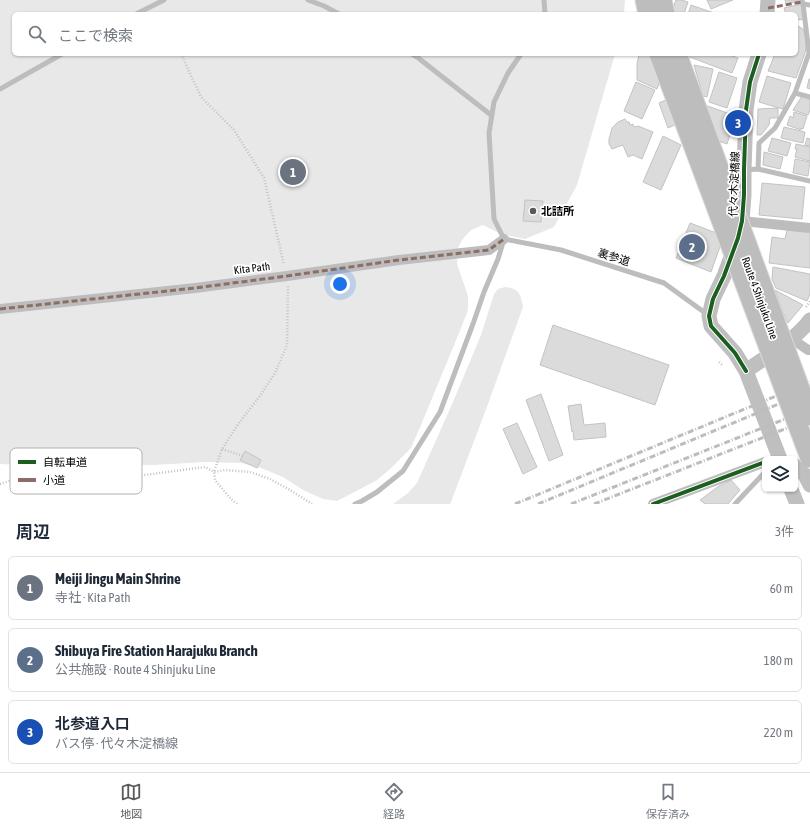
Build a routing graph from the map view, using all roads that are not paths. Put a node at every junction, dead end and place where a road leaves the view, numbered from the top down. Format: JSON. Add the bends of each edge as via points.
{"nodes":[{"id":1,"x":164,"y":0,"type":"edge"},
{"id":2,"x":308,"y":0,"type":"edge"},
{"id":3,"x":544,"y":0,"type":"edge"},
{"id":4,"x":645,"y":0,"type":"edge"},
{"id":5,"x":662,"y":0,"type":"edge"},
{"id":6,"x":768,"y":0,"type":"edge"},
{"id":7,"x":803,"y":2,"type":"edge"},
{"id":8,"x":810,"y":5,"type":"edge"},
{"id":9,"x":140,"y":12,"type":"edge"},
{"id":10,"x":335,"y":12,"type":"edge"},
{"id":11,"x":545,"y":12,"type":"edge"},
{"id":12,"x":648,"y":12,"type":"edge"},
{"id":13,"x":665,"y":12,"type":"edge"},
{"id":14,"x":768,"y":12,"type":"edge"},
{"id":15,"x":58,"y":56,"type":"edge"},
{"id":16,"x":415,"y":56,"type":"edge"},
{"id":17,"x":520,"y":56,"type":"edge"},
{"id":18,"x":660,"y":56,"type":"edge"},
{"id":19,"x":678,"y":56,"type":"edge"},
{"id":20,"x":757,"y":56,"type":"edge"},
{"id":21,"x":0,"y":89,"type":"edge"},
{"id":22,"x":795,"y":93,"type":"junction"},
{"id":23,"x":810,"y":97,"type":"edge"},
{"id":24,"x":491,"y":115,"type":"junction"},
{"id":25,"x":751,"y":170,"type":"junction"},
{"id":26,"x":810,"y":181,"type":"edge"},
{"id":27,"x":742,"y":221,"type":"junction"},
{"id":28,"x":810,"y":228,"type":"edge"},
{"id":29,"x":504,"y":239,"type":"junction"},
{"id":30,"x":0,"y":309,"type":"edge"},
{"id":31,"x":709,"y":316,"type":"junction"},
{"id":32,"x":810,"y":320,"type":"edge"},
{"id":33,"x":792,"y":338,"type":"junction"},
{"id":34,"x":810,"y":350,"type":"edge"},
{"id":35,"x":746,"y":371,"type":"junction"},
{"id":36,"x":810,"y":416,"type":"edge"},
{"id":37,"x":777,"y":456,"type":"edge"},
{"id":38,"x":810,"y":458,"type":"edge"},
{"id":39,"x":762,"y":463,"type":"edge"},
{"id":40,"x":798,"y":469,"type":"edge"},
{"id":41,"x":762,"y":475,"type":"edge"},
{"id":42,"x":810,"y":485,"type":"edge"},
{"id":43,"x":792,"y":492,"type":"edge"},
{"id":44,"x":355,"y":504,"type":"edge"},
{"id":45,"x":653,"y":504,"type":"edge"},
{"id":46,"x":735,"y":504,"type":"edge"},
{"id":47,"x":797,"y":504,"type":"edge"}],
"edges":[{"from":1,"to":9,"type":"lane"},
{"from":2,"to":10,"type":"lane"},
{"from":3,"to":11,"type":"lane"},
{"from":4,"to":12,"type":"highway"},
{"from":5,"to":13,"type":"highway"},
{"from":6,"to":14,"type":"street"},
{"from":7,"to":8,"type":"lane"},
{"from":7,"to":22,"type":"lane","via":[[809,54]]},
{"from":15,"to":21,"type":"lane"},
{"from":16,"to":24,"type":"lane"},
{"from":17,"to":24,"type":"lane","via":[[496,96]]},
{"from":18,"to":38,"type":"highway","name":"Route 4 Shinjuku Line","bridge":true},
{"from":19,"to":36,"type":"highway","name":"Route 4 Shinjuku Line","bridge":true},
{"from":20,"to":25,"type":"street","name":"代々木淀橋線","via":[[746,110]]},
{"from":22,"to":23,"type":"lane"},
{"from":22,"to":25,"type":"lane","via":[[775,128],[759,143]]},
{"from":24,"to":29,"type":"lane","via":[[489,133],[494,219]]},
{"from":25,"to":26,"type":"lane"},
{"from":25,"to":27,"type":"street","name":"代々木淀橋線","via":[[744,195]]},
{"from":27,"to":28,"type":"street"},
{"from":27,"to":31,"type":"street","name":"代々木淀橋線","via":[[724,276],[713,298]]},
{"from":29,"to":30,"type":"street","name":"Kita Path","via":[[489,250],[195,288]]},
{"from":29,"to":31,"type":"lane","name":"裏参道","via":[[561,250],[664,283]]},
{"from":29,"to":44,"type":"lane","via":[[440,412],[403,471],[377,492]]},
{"from":31,"to":35,"type":"street","via":[[712,326]]},
{"from":32,"to":33,"type":"street"},
{"from":33,"to":34,"type":"street"},
{"from":33,"to":35,"type":"street"},
{"from":35,"to":37,"type":"street"},
{"from":39,"to":45,"type":"street"},
{"from":40,"to":42,"type":"street"},
{"from":41,"to":46,"type":"lane"},
{"from":43,"to":47,"type":"street"}]}
